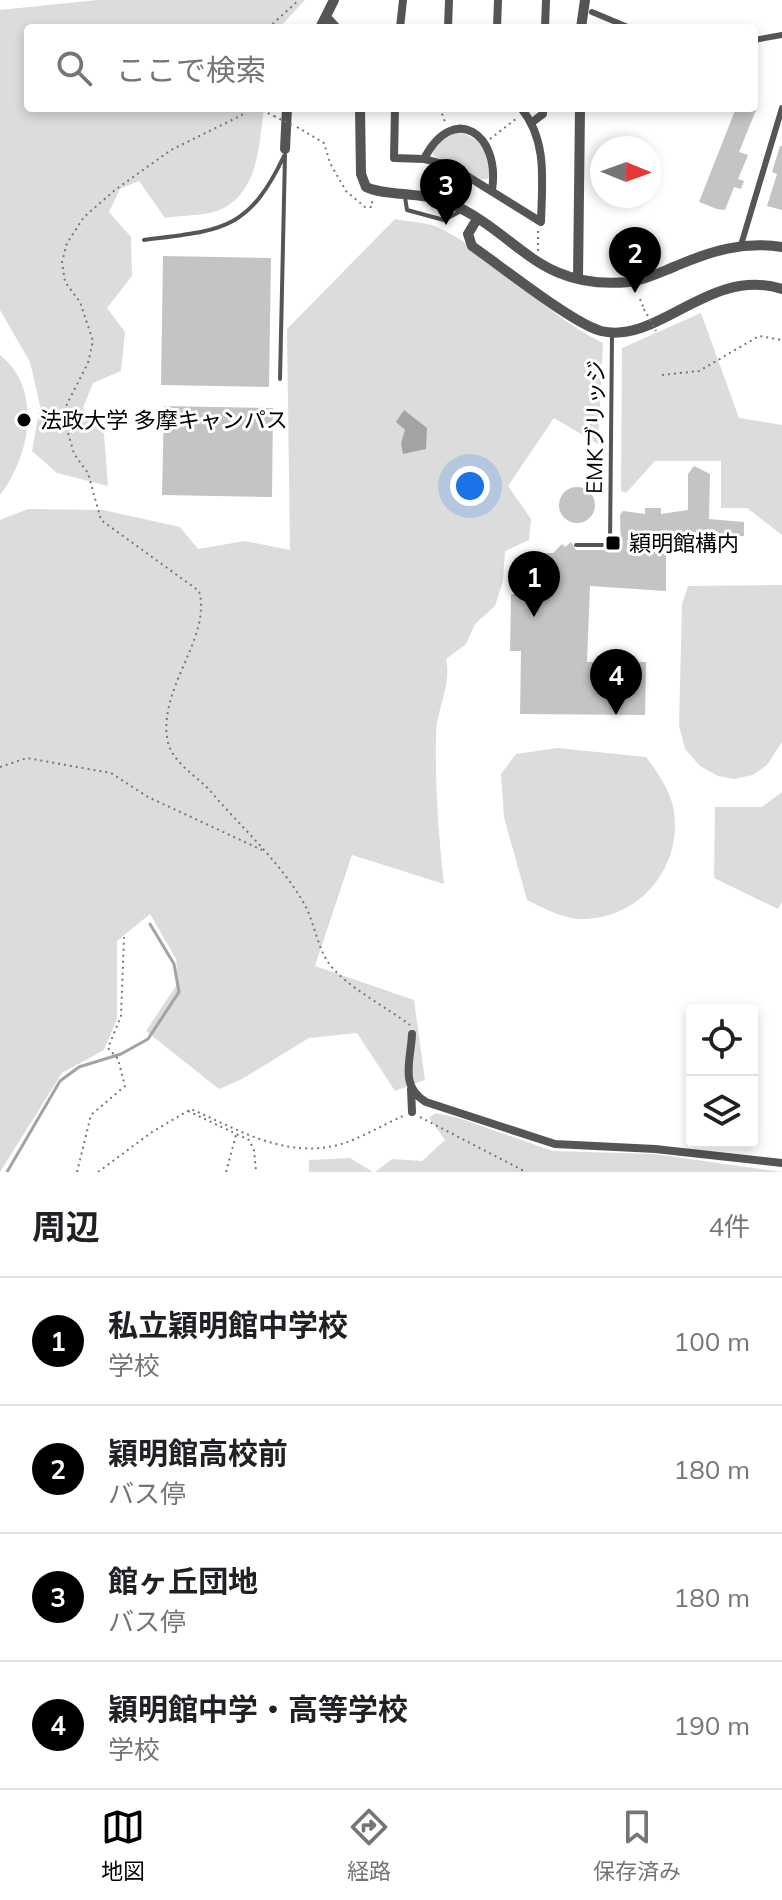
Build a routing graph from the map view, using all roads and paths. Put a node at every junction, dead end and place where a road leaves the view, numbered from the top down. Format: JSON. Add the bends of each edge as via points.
{"nodes":[{"id":1,"x":299,"y":0,"type":"edge"},
{"id":2,"x":334,"y":0,"type":"edge"},
{"id":3,"x":403,"y":0,"type":"edge"},
{"id":4,"x":449,"y":0,"type":"edge"},
{"id":5,"x":498,"y":0,"type":"edge"},
{"id":6,"x":546,"y":0,"type":"edge"},
{"id":7,"x":585,"y":0,"type":"edge"},
{"id":8,"x":592,"y":12,"type":"dead end"},
{"id":9,"x":326,"y":17,"type":"junction"},
{"id":10,"x":272,"y":24,"type":"edge"},
{"id":11,"x":322,"y":24,"type":"edge"},
{"id":12,"x":332,"y":24,"type":"edge"},
{"id":13,"x":400,"y":24,"type":"edge"},
{"id":14,"x":448,"y":24,"type":"edge"},
{"id":15,"x":497,"y":24,"type":"edge"},
{"id":16,"x":545,"y":24,"type":"edge"},
{"id":17,"x":582,"y":24,"type":"edge"},
{"id":18,"x":620,"y":24,"type":"edge"},
{"id":19,"x":782,"y":35,"type":"edge"},
{"id":20,"x":758,"y":39,"type":"edge"},
{"id":21,"x":782,"y":108,"type":"edge"},
{"id":22,"x":243,"y":112,"type":"edge"},
{"id":23,"x":266,"y":112,"type":"edge"},
{"id":24,"x":287,"y":112,"type":"edge"},
{"id":25,"x":360,"y":112,"type":"edge"},
{"id":26,"x":395,"y":112,"type":"edge"},
{"id":27,"x":441,"y":112,"type":"edge"},
{"id":28,"x":521,"y":112,"type":"edge"},
{"id":29,"x":524,"y":112,"type":"edge"},
{"id":30,"x":543,"y":112,"type":"edge"},
{"id":31,"x":580,"y":112,"type":"edge"},
{"id":32,"x":531,"y":123,"type":"junction"},
{"id":33,"x":448,"y":131,"type":"junction"},
{"id":34,"x":486,"y":142,"type":"junction"},
{"id":35,"x":285,"y":152,"type":"junction"},
{"id":36,"x":424,"y":159,"type":"junction"},
{"id":37,"x":461,"y":171,"type":"junction"},
{"id":38,"x":372,"y":190,"type":"junction"},
{"id":39,"x":492,"y":190,"type":"junction"},
{"id":40,"x":405,"y":192,"type":"junction"},
{"id":41,"x":447,"y":202,"type":"junction"},
{"id":42,"x":463,"y":210,"type":"junction"},
{"id":43,"x":477,"y":219,"type":"junction"},
{"id":44,"x":538,"y":234,"type":"dead end"},
{"id":45,"x":144,"y":240,"type":"dead end"},
{"id":46,"x":741,"y":245,"type":"junction"},
{"id":47,"x":782,"y":247,"type":"edge"},
{"id":48,"x":538,"y":249,"type":"dead end"},
{"id":49,"x":578,"y":279,"type":"junction"},
{"id":50,"x":782,"y":289,"type":"edge"},
{"id":51,"x":640,"y":299,"type":"dead end"},
{"id":52,"x":656,"y":331,"type":"dead end"},
{"id":53,"x":612,"y":337,"type":"junction"},
{"id":54,"x":782,"y":340,"type":"edge"},
{"id":55,"x":662,"y":375,"type":"dead end"},
{"id":56,"x":280,"y":379,"type":"dead end"},
{"id":57,"x":576,"y":545,"type":"dead end"},
{"id":58,"x":0,"y":767,"type":"edge"},
{"id":59,"x":267,"y":852,"type":"junction"},
{"id":60,"x":124,"y":937,"type":"dead end"},
{"id":61,"x":412,"y":1034,"type":"joint"},
{"id":62,"x":411,"y":1089,"type":"junction"},
{"id":63,"x":187,"y":1111,"type":"junction"},
{"id":64,"x":412,"y":1112,"type":"junction"},
{"id":65,"x":237,"y":1133,"type":"junction"},
{"id":66,"x":782,"y":1163,"type":"edge"},
{"id":67,"x":77,"y":1172,"type":"edge"},
{"id":68,"x":98,"y":1172,"type":"edge"},
{"id":69,"x":226,"y":1172,"type":"edge"},
{"id":70,"x":256,"y":1172,"type":"edge"},
{"id":71,"x":526,"y":1172,"type":"edge"}],
"edges":[{"from":1,"to":10,"type":"path"},
{"from":2,"to":9,"type":"street"},
{"from":3,"to":13,"type":"street"},
{"from":4,"to":14,"type":"street"},
{"from":5,"to":15,"type":"street"},
{"from":6,"to":16,"type":"street"},
{"from":7,"to":17,"type":"street"},
{"from":8,"to":18,"type":"street"},
{"from":9,"to":11,"type":"street"},
{"from":9,"to":12,"type":"street"},
{"from":19,"to":20,"type":"street"},
{"from":21,"to":46,"type":"street"},
{"from":22,"to":59,"type":"path","via":[[171,150],[115,190],[75,229],[62,262],[65,282],[80,302],[93,341],[64,419],[101,520],[199,591],[200,623],[176,679],[167,737],[186,771]]},
{"from":23,"to":38,"type":"path","bridge":true,"via":[[324,143],[338,179],[354,201],[372,207]]},
{"from":24,"to":35,"type":"street"},
{"from":25,"to":38,"type":"street","via":[[361,178]]},
{"from":26,"to":36,"type":"street","via":[[394,158]]},
{"from":27,"to":33,"type":"path"},
{"from":28,"to":34,"type":"path"},
{"from":29,"to":32,"type":"street"},
{"from":30,"to":32,"type":"street"},
{"from":31,"to":49,"type":"street"},
{"from":32,"to":39,"type":"street","via":[[542,153],[541,222]]},
{"from":33,"to":34,"type":"street","via":[[466,130]]},
{"from":33,"to":36,"type":"street","via":[[434,141]]},
{"from":34,"to":39,"type":"street","via":[[494,159]]},
{"from":35,"to":45,"type":"lane","via":[[259,202],[246,214],[203,233]]},
{"from":35,"to":56,"type":"lane"},
{"from":36,"to":37,"type":"street"},
{"from":37,"to":39,"type":"street"},
{"from":37,"to":41,"type":"street"},
{"from":38,"to":40,"type":"street"},
{"from":40,"to":41,"type":"street"},
{"from":40,"to":42,"type":"lane","via":[[407,210],[444,220]]},
{"from":41,"to":42,"type":"street"},
{"from":42,"to":43,"type":"street"},
{"from":43,"to":49,"type":"street","via":[[532,261]]},
{"from":43,"to":53,"type":"street","via":[[468,234],[472,246],[583,323]]},
{"from":44,"to":48,"type":"path"},
{"from":46,"to":47,"type":"street"},
{"from":46,"to":49,"type":"street","via":[[640,280]]},
{"from":50,"to":53,"type":"street","via":[[758,284],[730,287]]},
{"from":51,"to":52,"type":"path","bridge":true},
{"from":53,"to":57,"type":"lane","name":"EMKブリッジ","via":[[610,545]]},
{"from":54,"to":55,"type":"path","via":[[759,336],[699,371]]},
{"from":58,"to":59,"type":"path","via":[[27,758],[111,773],[148,797]]},
{"from":59,"to":61,"type":"path","via":[[302,900],[328,963],[410,1025]]},
{"from":60,"to":67,"type":"path","via":[[121,1016],[108,1048],[118,1059],[125,1086],[91,1115]]},
{"from":61,"to":62,"type":"street","via":[[407,1061]]},
{"from":62,"to":64,"type":"street"},
{"from":62,"to":66,"type":"street","via":[[426,1102],[555,1144]]},
{"from":63,"to":64,"type":"path","via":[[278,1147],[299,1148],[329,1147]]},
{"from":63,"to":65,"type":"path"},
{"from":63,"to":68,"type":"path"},
{"from":64,"to":71,"type":"path"},
{"from":65,"to":69,"type":"path"},
{"from":65,"to":70,"type":"path","via":[[254,1150]]}]}
